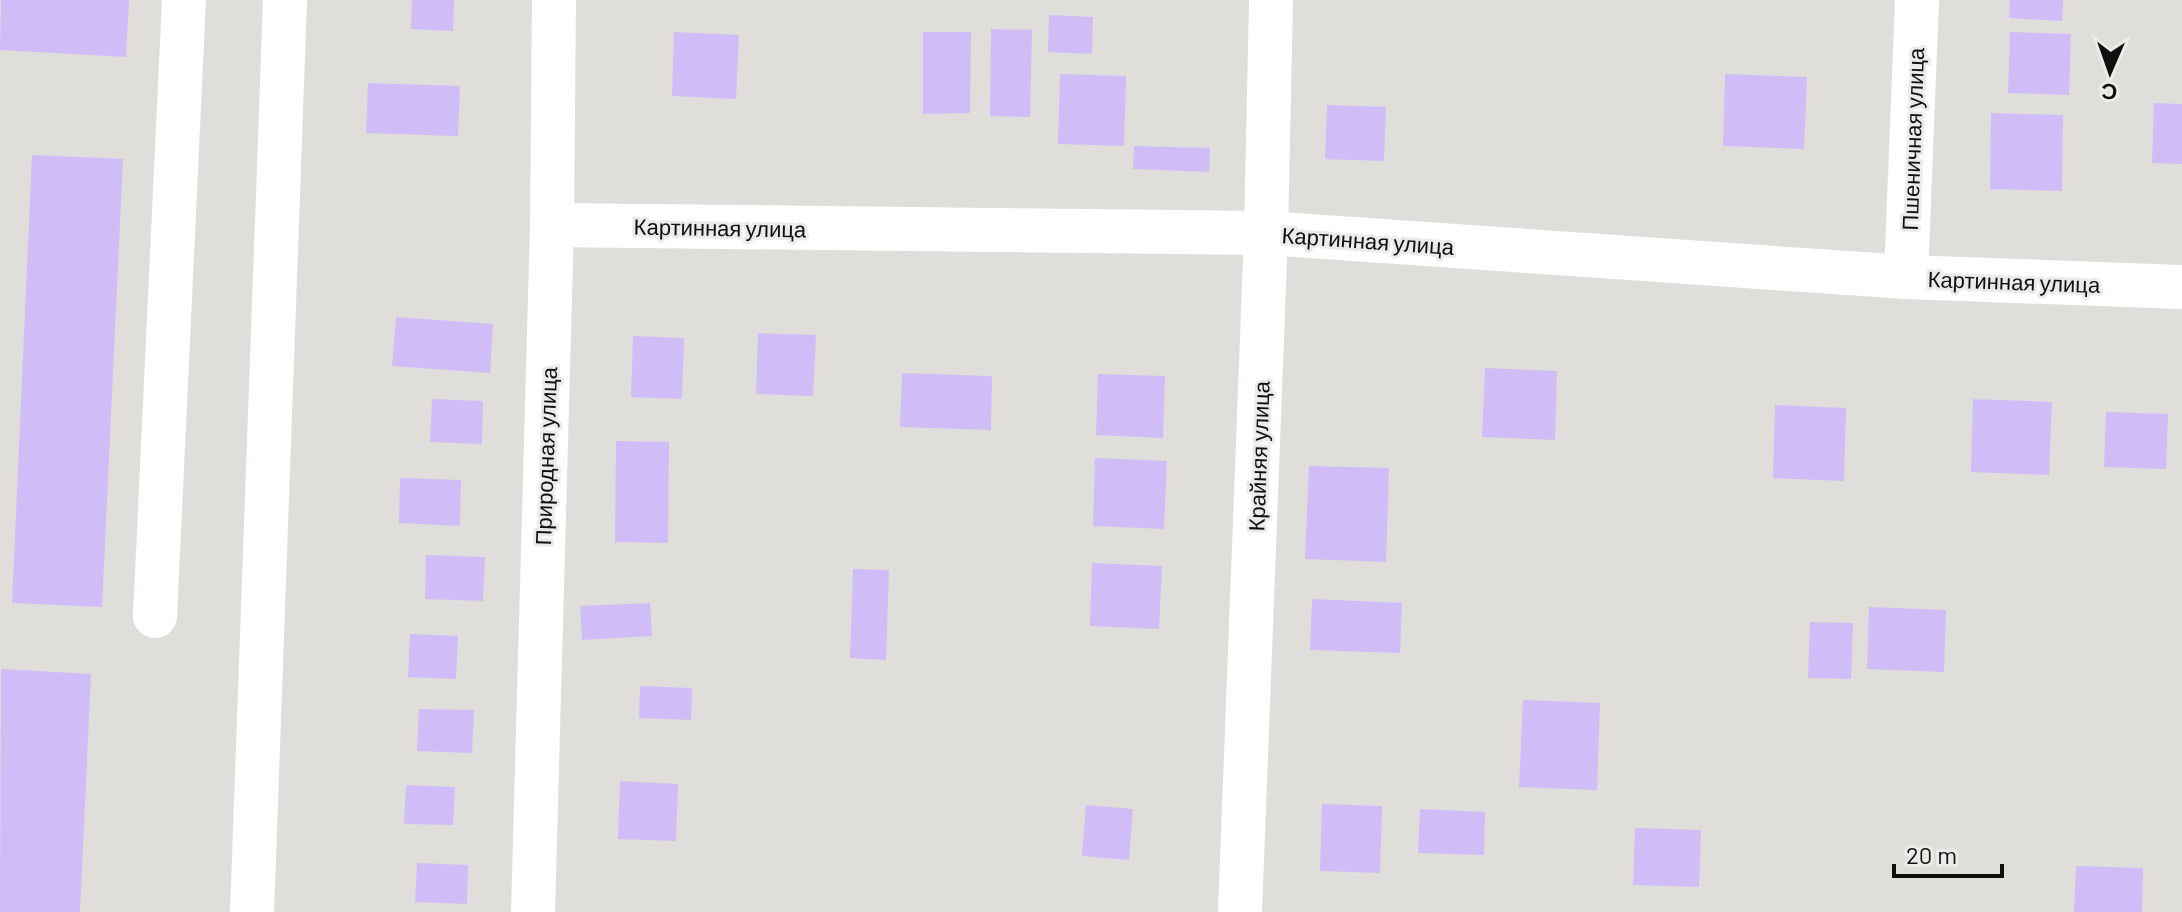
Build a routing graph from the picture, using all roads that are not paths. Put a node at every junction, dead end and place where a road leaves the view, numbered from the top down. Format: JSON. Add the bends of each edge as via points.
{"nodes":[{"id":1,"x":184,"y":0,"type":"edge"},
{"id":2,"x":285,"y":0,"type":"edge"},
{"id":3,"x":554,"y":0,"type":"edge"},
{"id":4,"x":1271,"y":0,"type":"edge"},
{"id":5,"x":1917,"y":0,"type":"edge"},
{"id":6,"x":552,"y":225,"type":"junction"},
{"id":7,"x":1266,"y":233,"type":"junction"},
{"id":8,"x":1906,"y":277,"type":"junction"},
{"id":9,"x":2182,"y":287,"type":"edge"},
{"id":10,"x":155,"y":616,"type":"dead end"},
{"id":11,"x":252,"y":912,"type":"edge"},
{"id":12,"x":533,"y":912,"type":"edge"},
{"id":13,"x":1240,"y":912,"type":"edge"}],
"edges":[{"from":1,"to":10,"type":"street"},
{"from":2,"to":11,"type":"street"},
{"from":3,"to":6,"type":"street","name":"Природная улица"},
{"from":4,"to":7,"type":"street","name":"Крайняя улица"},
{"from":5,"to":8,"type":"street","name":"Пшеничная улица"},
{"from":6,"to":7,"type":"street","name":"Картинная улица"},
{"from":6,"to":12,"type":"street","name":"Природная улица"},
{"from":7,"to":8,"type":"street","name":"Картинная улица"},
{"from":7,"to":13,"type":"street","name":"Крайняя улица"},
{"from":8,"to":9,"type":"street","name":"Картинная улица"}]}
